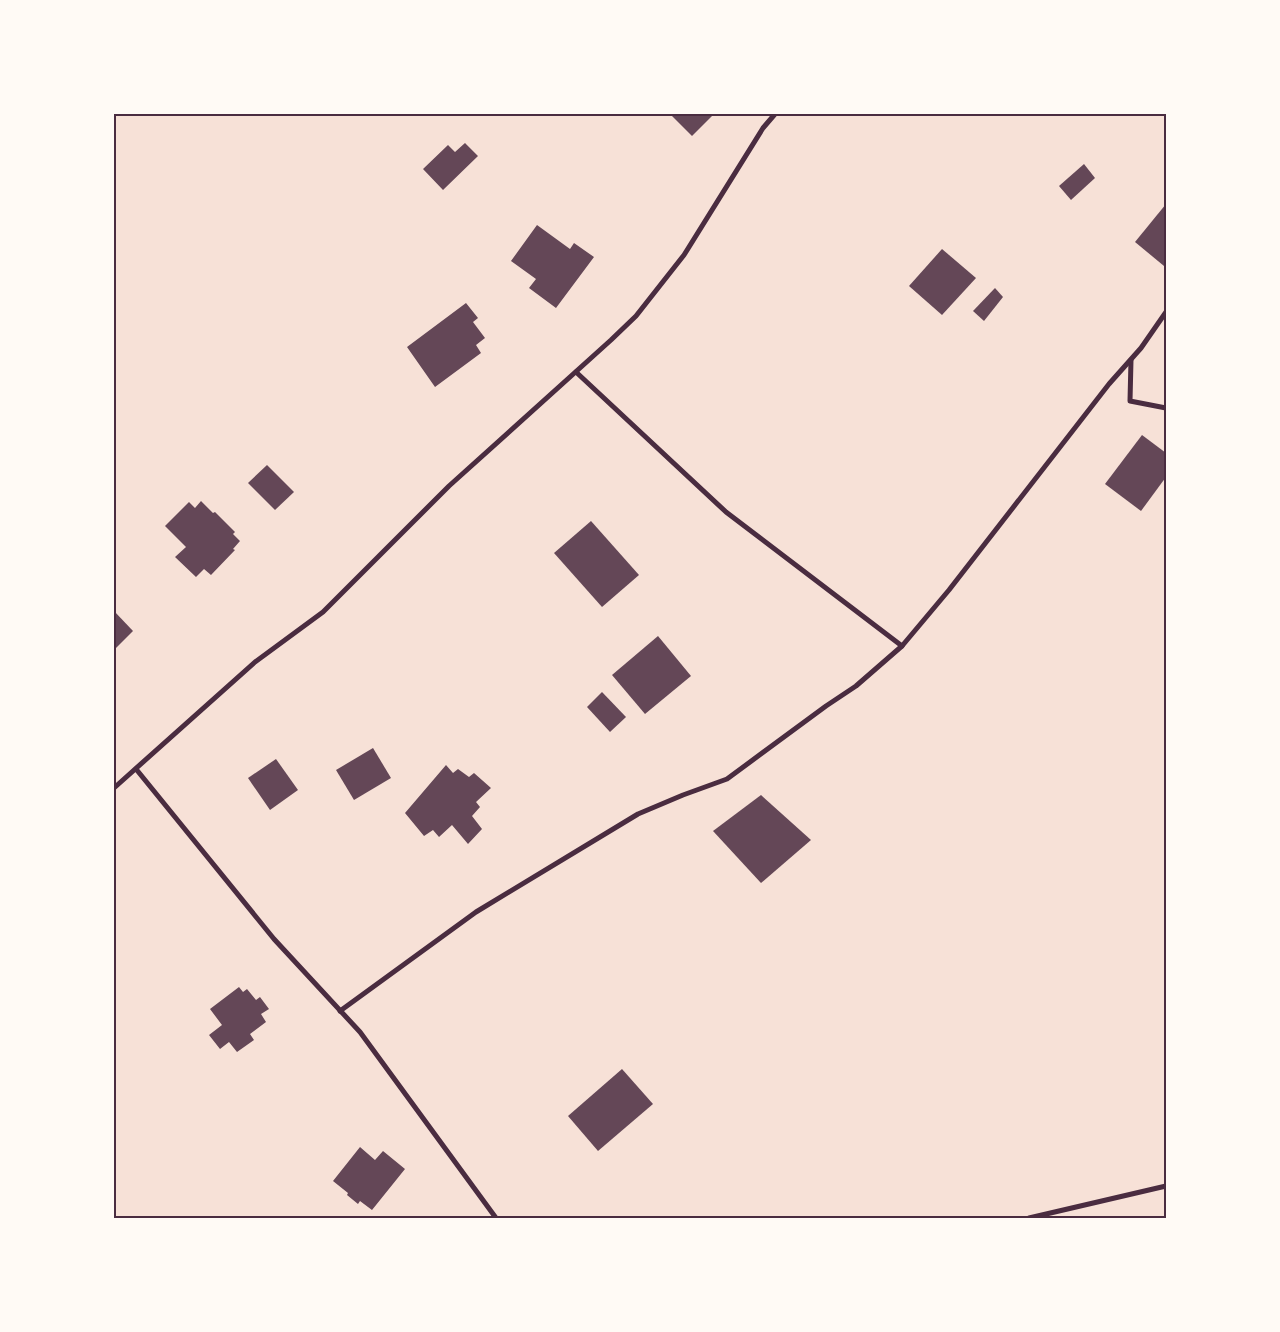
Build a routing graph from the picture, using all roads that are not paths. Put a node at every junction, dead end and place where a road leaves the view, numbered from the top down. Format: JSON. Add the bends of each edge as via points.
{"nodes":[{"id":1,"x":775,"y":114,"type":"edge"},
{"id":2,"x":1166,"y":312,"type":"edge"},
{"id":3,"x":1131,"y":360,"type":"junction"},
{"id":4,"x":576,"y":372,"type":"junction"},
{"id":5,"x":1166,"y":408,"type":"edge"},
{"id":6,"x":902,"y":646,"type":"junction"},
{"id":7,"x":136,"y":769,"type":"junction"},
{"id":8,"x":114,"y":788,"type":"edge"},
{"id":9,"x":340,"y":1011,"type":"junction"},
{"id":10,"x":1166,"y":1186,"type":"edge"},
{"id":11,"x":496,"y":1218,"type":"edge"},
{"id":12,"x":1029,"y":1218,"type":"edge"}],
"edges":[{"from":1,"to":4,"type":"street","via":[[684,255],[636,316]]},
{"from":2,"to":3,"type":"street"},
{"from":3,"to":5,"type":"street","via":[[1130,402]]},
{"from":3,"to":6,"type":"street"},
{"from":4,"to":6,"type":"street","via":[[726,512]]},
{"from":4,"to":7,"type":"street","via":[[449,486],[323,612],[254,662]]},
{"from":6,"to":9,"type":"street","via":[[856,686],[728,779],[629,819],[476,912]]},
{"from":7,"to":8,"type":"street"},
{"from":7,"to":9,"type":"street","via":[[274,940]]},
{"from":9,"to":11,"type":"street","via":[[360,1032]]},
{"from":10,"to":12,"type":"street"}]}
